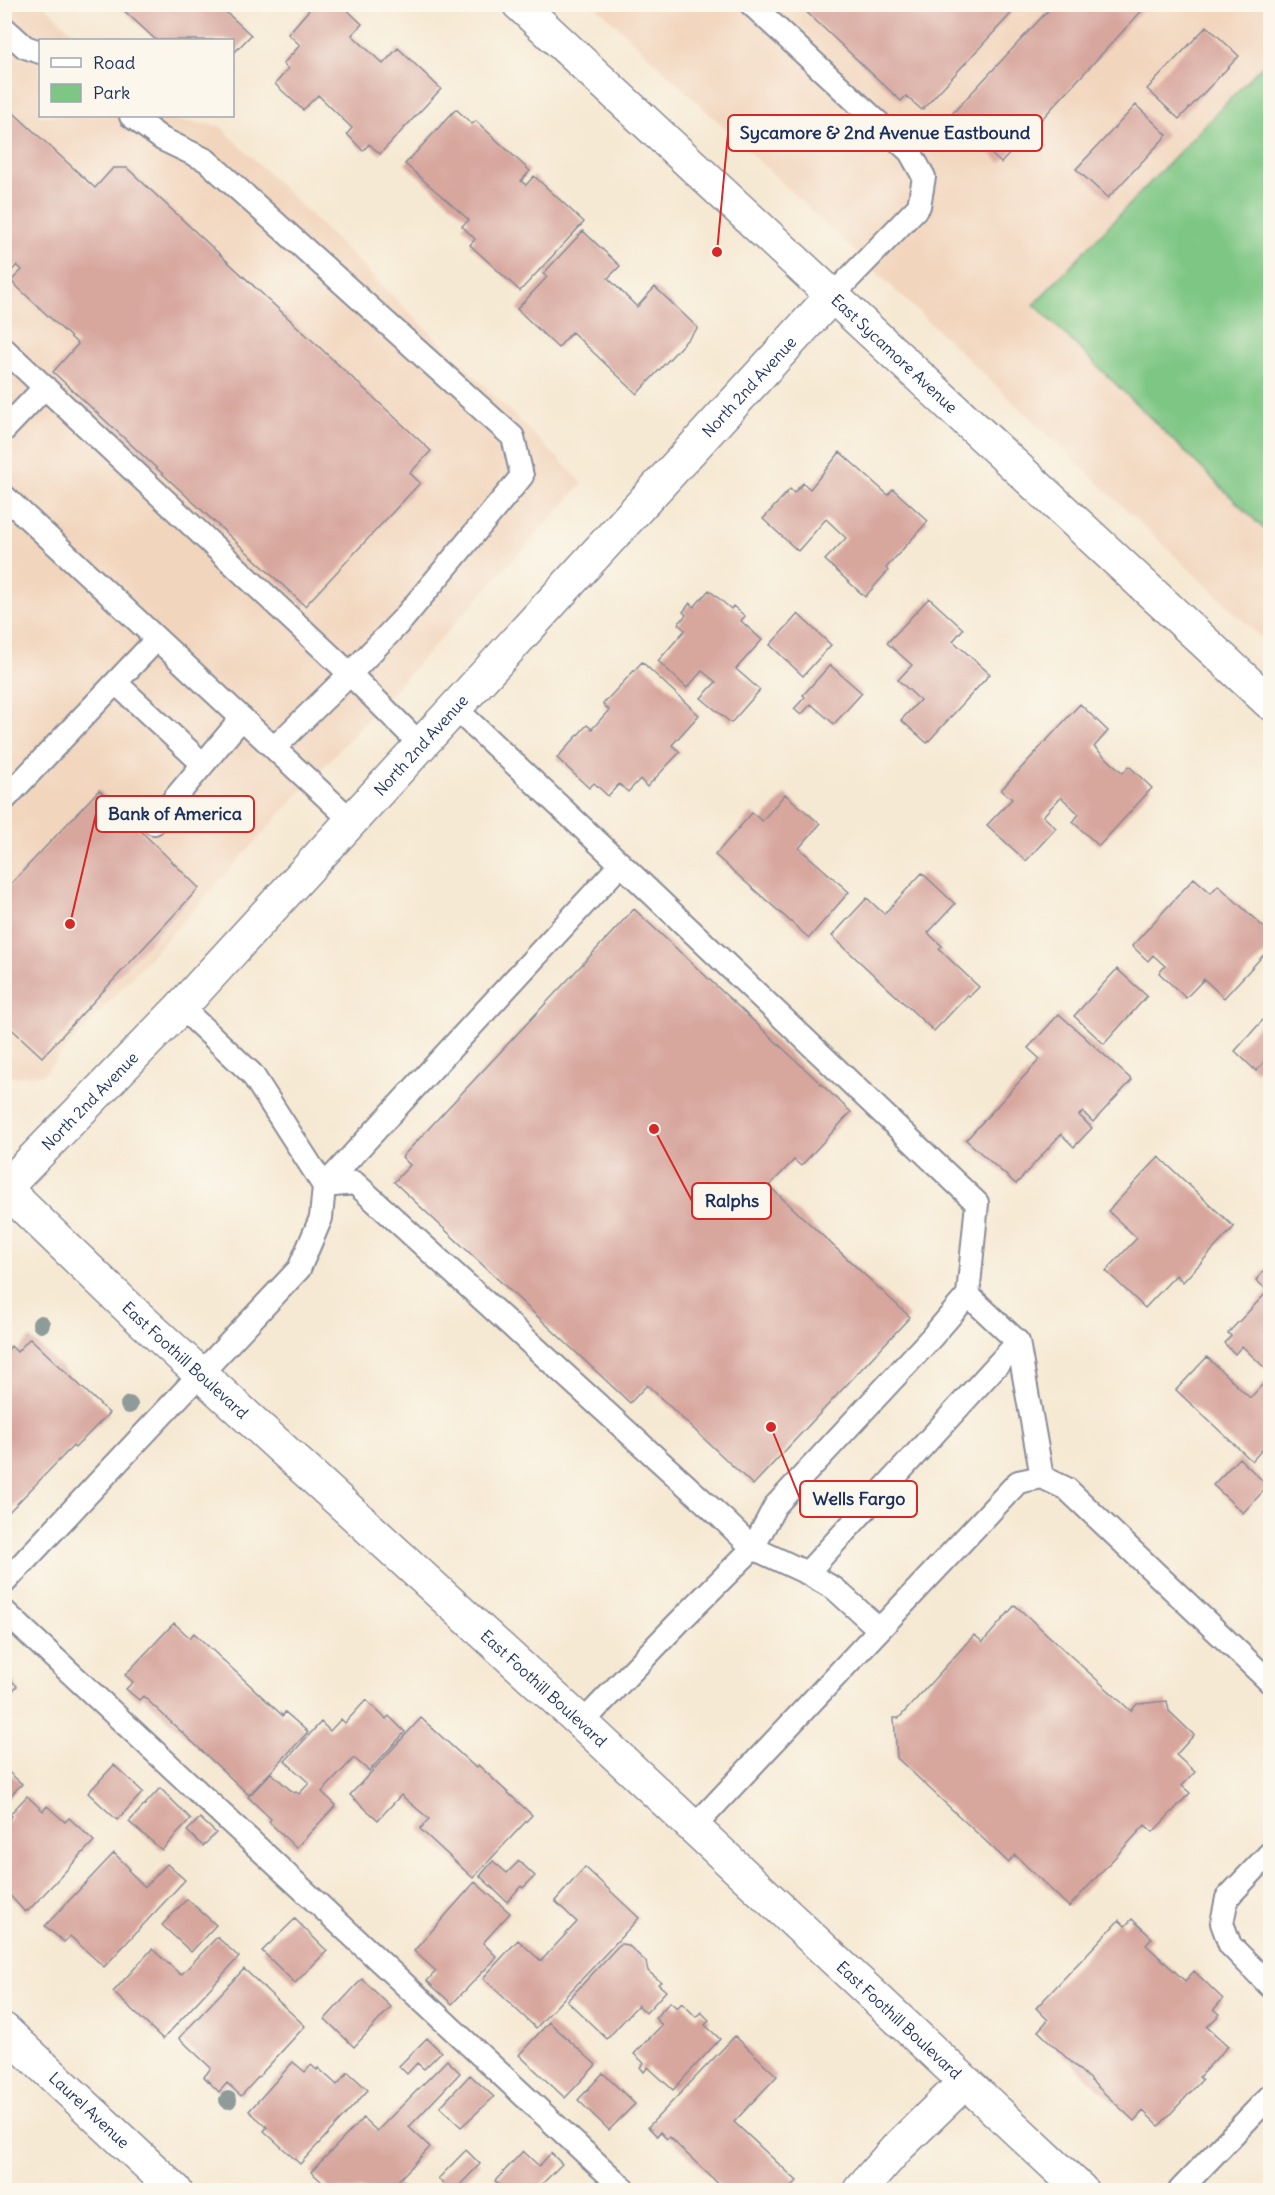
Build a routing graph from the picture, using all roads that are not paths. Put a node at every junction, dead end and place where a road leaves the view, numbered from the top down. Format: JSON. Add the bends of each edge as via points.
{"nodes":[{"id":1,"x":519,"y":4,"type":"edge"},
{"id":2,"x":751,"y":4,"type":"edge"},
{"id":3,"x":4,"y":28,"type":"edge"},
{"id":4,"x":39,"y":52,"type":"edge"},
{"id":5,"x":132,"y":117,"type":"edge"},
{"id":6,"x":832,"y":296,"type":"junction"},
{"id":7,"x":4,"y":349,"type":"edge"},
{"id":8,"x":45,"y":387,"type":"junction"},
{"id":9,"x":4,"y":430,"type":"edge"},
{"id":10,"x":4,"y":496,"type":"edge"},
{"id":11,"x":157,"y":639,"type":"junction"},
{"id":12,"x":350,"y":674,"type":"junction"},
{"id":13,"x":116,"y":683,"type":"junction"},
{"id":14,"x":1270,"y":703,"type":"edge"},
{"id":15,"x":455,"y":708,"type":"junction"},
{"id":16,"x":242,"y":718,"type":"junction"},
{"id":17,"x":421,"y":745,"type":"junction"},
{"id":18,"x":274,"y":748,"type":"junction"},
{"id":19,"x":203,"y":764,"type":"junction"},
{"id":20,"x":4,"y":800,"type":"edge"},
{"id":21,"x":352,"y":821,"type":"junction"},
{"id":22,"x":154,"y":823,"type":"dead end"},
{"id":23,"x":621,"y":864,"type":"junction"},
{"id":24,"x":181,"y":1007,"type":"junction"},
{"id":25,"x":324,"y":1186,"type":"junction"},
{"id":26,"x":5,"y":1189,"type":"edge"},
{"id":27,"x":968,"y":1295,"type":"junction"},
{"id":28,"x":1018,"y":1342,"type":"junction"},
{"id":29,"x":201,"y":1374,"type":"junction"},
{"id":30,"x":1042,"y":1478,"type":"junction"},
{"id":31,"x":753,"y":1548,"type":"junction"},
{"id":32,"x":807,"y":1573,"type":"junction"},
{"id":33,"x":4,"y":1583,"type":"edge"},
{"id":34,"x":4,"y":1611,"type":"edge"},
{"id":35,"x":879,"y":1629,"type":"junction"},
{"id":36,"x":1270,"y":1682,"type":"edge"},
{"id":37,"x":582,"y":1723,"type":"junction"},
{"id":38,"x":694,"y":1827,"type":"junction"},
{"id":39,"x":1270,"y":1853,"type":"edge"},
{"id":40,"x":1270,"y":1986,"type":"edge"},
{"id":41,"x":4,"y":2030,"type":"edge"},
{"id":42,"x":965,"y":2082,"type":"junction"},
{"id":43,"x":1270,"y":2096,"type":"edge"},
{"id":44,"x":175,"y":2190,"type":"edge"},
{"id":45,"x":625,"y":2190,"type":"edge"},
{"id":46,"x":860,"y":2190,"type":"edge"},
{"id":47,"x":1081,"y":2190,"type":"edge"},
{"id":48,"x":1180,"y":2190,"type":"edge"}],
"edges":[{"from":1,"to":6,"type":"street","name":"East Sycamore Avenue"},
{"from":2,"to":6,"type":"lane","via":[[910,152],[924,177],[919,206]]},
{"from":3,"to":4,"type":"lane","via":[[25,47]]},
{"from":5,"to":12,"type":"lane","via":[[162,139],[206,160],[513,436],[522,476],[403,619]]},
{"from":6,"to":14,"type":"street","name":"East Sycamore Avenue"},
{"from":6,"to":15,"type":"street","name":"North 2nd Avenue"},
{"from":7,"to":8,"type":"lane"},
{"from":8,"to":9,"type":"lane"},
{"from":8,"to":12,"type":"lane"},
{"from":10,"to":11,"type":"lane"},
{"from":11,"to":13,"type":"lane"},
{"from":11,"to":16,"type":"lane"},
{"from":12,"to":17,"type":"lane"},
{"from":12,"to":18,"type":"lane"},
{"from":13,"to":19,"type":"lane"},
{"from":13,"to":20,"type":"lane"},
{"from":15,"to":17,"type":"street","name":"North 2nd Avenue"},
{"from":15,"to":23,"type":"lane"},
{"from":16,"to":18,"type":"lane"},
{"from":16,"to":19,"type":"lane"},
{"from":17,"to":21,"type":"street","name":"North 2nd Avenue"},
{"from":18,"to":21,"type":"lane"},
{"from":19,"to":22,"type":"lane"},
{"from":21,"to":24,"type":"street","name":"North 2nd Avenue"},
{"from":23,"to":25,"type":"lane"},
{"from":23,"to":27,"type":"lane","via":[[977,1203]]},
{"from":24,"to":25,"type":"lane","via":[[252,1074]]},
{"from":24,"to":26,"type":"street","name":"North 2nd Avenue"},
{"from":25,"to":29,"type":"lane","via":[[321,1218],[299,1269]]},
{"from":25,"to":31,"type":"lane","via":[[356,1183]]},
{"from":26,"to":29,"type":"street","name":"East Foothill Boulevard"},
{"from":27,"to":28,"type":"lane"},
{"from":27,"to":31,"type":"lane","via":[[775,1506]]},
{"from":28,"to":30,"type":"lane"},
{"from":28,"to":32,"type":"lane"},
{"from":29,"to":33,"type":"lane"},
{"from":29,"to":37,"type":"street","name":"East Foothill Boulevard"},
{"from":30,"to":35,"type":"lane","via":[[1018,1482]]},
{"from":30,"to":36,"type":"lane","via":[[1067,1489]]},
{"from":31,"to":32,"type":"lane"},
{"from":31,"to":37,"type":"lane"},
{"from":32,"to":35,"type":"lane","via":[[835,1589]]},
{"from":34,"to":45,"type":"lane"},
{"from":35,"to":38,"type":"lane"},
{"from":37,"to":38,"type":"street","name":"East Foothill Boulevard"},
{"from":38,"to":42,"type":"street","name":"East Foothill Boulevard"},
{"from":39,"to":40,"type":"lane","via":[[1227,1898],[1222,1923],[1230,1946]]},
{"from":41,"to":44,"type":"street","name":"Laurel Avenue"},
{"from":42,"to":46,"type":"street"},
{"from":42,"to":47,"type":"street","name":"East Foothill Boulevard"},
{"from":43,"to":48,"type":"lane"}]}
